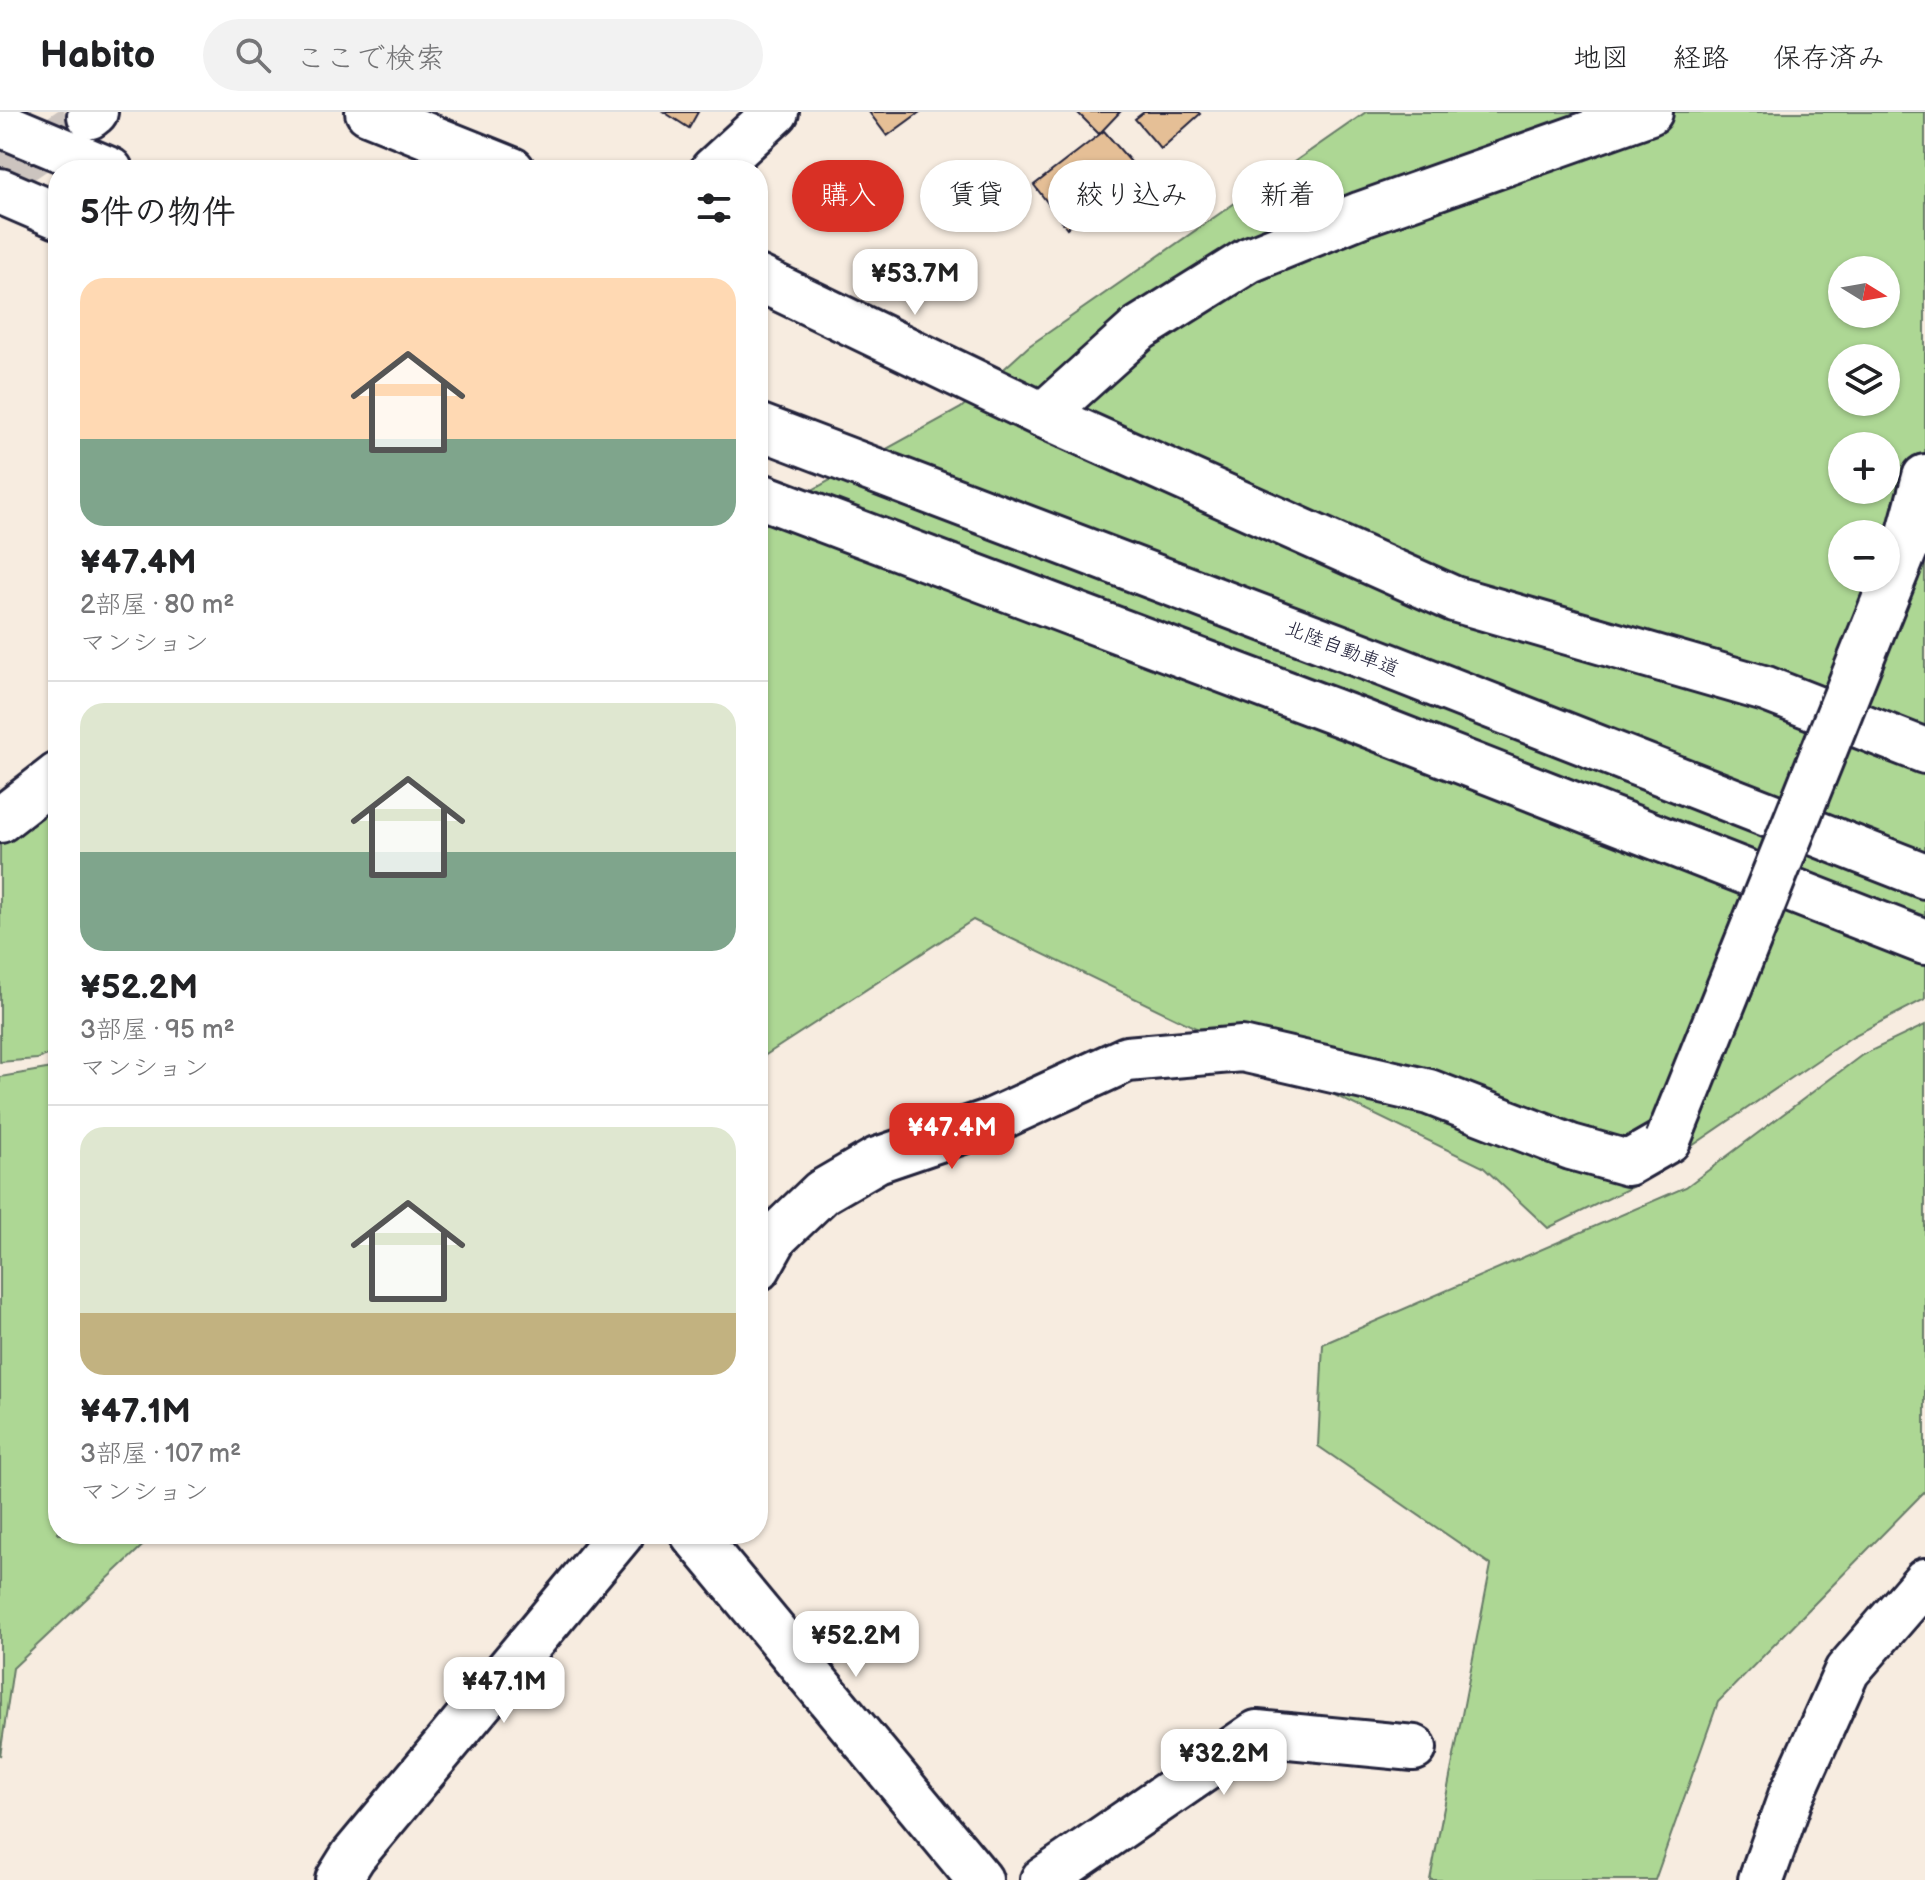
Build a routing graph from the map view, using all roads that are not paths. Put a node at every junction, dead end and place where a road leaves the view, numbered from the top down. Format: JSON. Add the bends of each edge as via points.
{"nodes":[{"id":1,"x":368,"y":112,"type":"edge"},
{"id":2,"x":776,"y":112,"type":"edge"},
{"id":3,"x":1650,"y":112,"type":"edge"},
{"id":4,"x":0,"y":124,"type":"edge"},
{"id":5,"x":86,"y":160,"type":"edge"},
{"id":6,"x":487,"y":160,"type":"edge"},
{"id":7,"x":724,"y":160,"type":"edge"},
{"id":8,"x":0,"y":191,"type":"edge"},
{"id":9,"x":48,"y":212,"type":"edge"},
{"id":10,"x":768,"y":283,"type":"edge"},
{"id":11,"x":1043,"y":415,"type":"junction"},
{"id":12,"x":768,"y":430,"type":"edge"},
{"id":13,"x":1925,"y":477,"type":"edge"},
{"id":14,"x":768,"y":499,"type":"edge"},
{"id":15,"x":1925,"y":751,"type":"edge"},
{"id":16,"x":48,"y":783,"type":"edge"},
{"id":17,"x":0,"y":820,"type":"edge"},
{"id":18,"x":1925,"y":876,"type":"edge"},
{"id":19,"x":1925,"y":942,"type":"edge"},
{"id":20,"x":768,"y":1250,"type":"edge"},
{"id":21,"x":613,"y":1544,"type":"edge"},
{"id":22,"x":701,"y":1544,"type":"edge"},
{"id":23,"x":1925,"y":1581,"type":"edge"},
{"id":24,"x":1414,"y":1748,"type":"dead end"},
{"id":25,"x":967,"y":1876,"type":"edge"},
{"id":26,"x":338,"y":1880,"type":"edge"},
{"id":27,"x":1043,"y":1880,"type":"edge"},
{"id":28,"x":1761,"y":1880,"type":"edge"}],
"edges":[{"from":1,"to":6,"type":"main road"},
{"from":2,"to":7,"type":"main road"},
{"from":3,"to":11,"type":"main road","via":[[1362,214],[1249,260],[1140,328]]},
{"from":4,"to":5,"type":"main road"},
{"from":8,"to":9,"type":"main road"},
{"from":10,"to":11,"type":"main road"},
{"from":11,"to":15,"type":"main road","via":[[1454,599],[1766,689]]},
{"from":12,"to":18,"type":"main road","name":"北陸自動車道"},
{"from":13,"to":20,"type":"main road","bridge":true,"via":[[1907,544],[1668,1140],[1628,1163],[1571,1147],[1429,1092],[1242,1049],[1127,1059],[992,1121],[877,1160],[822,1192]]},
{"from":14,"to":19,"type":"main road"},
{"from":16,"to":17,"type":"main road"},
{"from":21,"to":26,"type":"main road","via":[[452,1734]]},
{"from":22,"to":25,"type":"main road"},
{"from":23,"to":28,"type":"main road","via":[[1847,1671],[1791,1796]]},
{"from":24,"to":27,"type":"main road","via":[[1257,1733]]}]}
